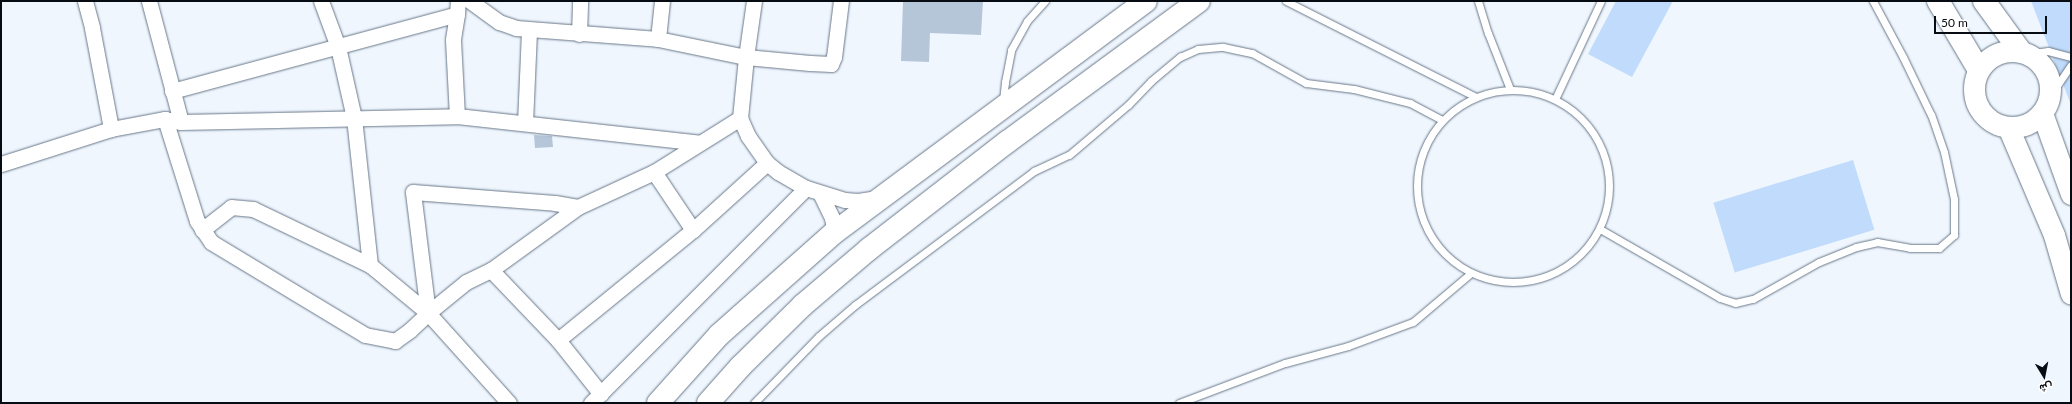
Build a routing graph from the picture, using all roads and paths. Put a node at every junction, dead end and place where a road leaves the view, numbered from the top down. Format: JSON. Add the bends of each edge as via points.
{"nodes":[{"id":1,"x":85,"y":1,"type":"edge"},
{"id":2,"x":148,"y":1,"type":"edge"},
{"id":3,"x":321,"y":1,"type":"edge"},
{"id":4,"x":470,"y":1,"type":"edge"},
{"id":5,"x":580,"y":1,"type":"edge"},
{"id":6,"x":662,"y":1,"type":"edge"},
{"id":7,"x":754,"y":1,"type":"edge"},
{"id":8,"x":840,"y":1,"type":"edge"},
{"id":9,"x":1045,"y":1,"type":"edge"},
{"id":10,"x":1146,"y":1,"type":"edge"},
{"id":11,"x":1199,"y":1,"type":"edge"},
{"id":12,"x":1286,"y":1,"type":"edge"},
{"id":13,"x":1478,"y":1,"type":"edge"},
{"id":14,"x":1601,"y":1,"type":"edge"},
{"id":15,"x":1873,"y":1,"type":"edge"},
{"id":16,"x":1938,"y":1,"type":"edge"},
{"id":17,"x":1984,"y":1,"type":"edge"},
{"id":18,"x":457,"y":8,"type":"edge"},
{"id":19,"x":529,"y":30,"type":"junction"},
{"id":20,"x":579,"y":34,"type":"junction"},
{"id":21,"x":658,"y":39,"type":"junction"},
{"id":22,"x":338,"y":47,"type":"junction"},
{"id":23,"x":2024,"y":53,"type":"junction"},
{"id":24,"x":746,"y":56,"type":"junction"},
{"id":25,"x":2071,"y":57,"type":"edge"},
{"id":26,"x":2071,"y":65,"type":"edge"},
{"id":27,"x":1979,"y":70,"type":"junction"},
{"id":28,"x":1510,"y":89,"type":"junction"},
{"id":29,"x":172,"y":91,"type":"junction"},
{"id":30,"x":1476,"y":96,"type":"junction"},
{"id":31,"x":1555,"y":99,"type":"junction"},
{"id":32,"x":2046,"y":104,"type":"junction"},
{"id":33,"x":1003,"y":106,"type":"junction"},
{"id":34,"x":457,"y":116,"type":"junction"},
{"id":35,"x":354,"y":118,"type":"junction"},
{"id":36,"x":740,"y":118,"type":"junction"},
{"id":37,"x":165,"y":119,"type":"junction"},
{"id":38,"x":1442,"y":120,"type":"junction"},
{"id":39,"x":181,"y":122,"type":"junction"},
{"id":40,"x":525,"y":123,"type":"junction"},
{"id":41,"x":2008,"y":127,"type":"junction"},
{"id":42,"x":111,"y":129,"type":"junction"},
{"id":43,"x":700,"y":143,"type":"junction"},
{"id":44,"x":767,"y":163,"type":"junction"},
{"id":45,"x":1,"y":164,"type":"edge"},
{"id":46,"x":654,"y":172,"type":"junction"},
{"id":47,"x":813,"y":190,"type":"junction"},
{"id":48,"x":2071,"y":194,"type":"edge"},
{"id":49,"x":884,"y":196,"type":"junction"},
{"id":50,"x":578,"y":207,"type":"junction"},
{"id":51,"x":1600,"y":229,"type":"junction"},
{"id":52,"x":202,"y":230,"type":"junction"},
{"id":53,"x":693,"y":230,"type":"junction"},
{"id":54,"x":835,"y":232,"type":"junction"},
{"id":55,"x":370,"y":265,"type":"junction"},
{"id":56,"x":491,"y":270,"type":"junction"},
{"id":57,"x":1471,"y":273,"type":"junction"},
{"id":58,"x":2071,"y":294,"type":"edge"},
{"id":59,"x":428,"y":313,"type":"junction"},
{"id":60,"x":558,"y":340,"type":"junction"},
{"id":61,"x":596,"y":398,"type":"edge"},
{"id":62,"x":509,"y":403,"type":"edge"},
{"id":63,"x":658,"y":403,"type":"edge"},
{"id":64,"x":708,"y":403,"type":"edge"},
{"id":65,"x":754,"y":403,"type":"edge"},
{"id":66,"x":1179,"y":403,"type":"edge"}],
"edges":[{"from":1,"to":42,"type":"street"},
{"from":2,"to":29,"type":"street"},
{"from":3,"to":22,"type":"street"},
{"from":4,"to":19,"type":"street","via":[[499,22]]},
{"from":5,"to":20,"type":"street"},
{"from":6,"to":21,"type":"street"},
{"from":7,"to":24,"type":"street"},
{"from":8,"to":24,"type":"street","via":[[831,64]]},
{"from":9,"to":33,"type":"lane","via":[[1027,21],[1011,50]]},
{"from":10,"to":33,"type":"highway"},
{"from":11,"to":64,"type":"highway","via":[[1007,142],[869,249],[803,305],[741,366]]},
{"from":12,"to":30,"type":"lane"},
{"from":13,"to":28,"type":"lane"},
{"from":14,"to":31,"type":"lane"},
{"from":15,"to":51,"type":"lane","via":[[1931,115],[1944,152],[1954,199],[1954,234],[1939,248],[1910,248],[1877,242],[1856,247],[1819,262],[1753,298],[1735,303],[1720,298]]},
{"from":16,"to":27,"type":"highway"},
{"from":17,"to":23,"type":"highway"},
{"from":18,"to":22,"type":"street"},
{"from":18,"to":34,"type":"street","via":[[453,40]]},
{"from":19,"to":20,"type":"street"},
{"from":19,"to":40,"type":"street"},
{"from":20,"to":21,"type":"street"},
{"from":21,"to":24,"type":"street"},
{"from":22,"to":29,"type":"street"},
{"from":22,"to":35,"type":"street"},
{"from":23,"to":25,"type":"lane","via":[[2048,51]]},
{"from":23,"to":27,"type":"main road","via":[[2011,51],[1993,56]]},
{"from":23,"to":32,"type":"main road","via":[[2038,61],[2048,77]]},
{"from":24,"to":36,"type":"street"},
{"from":26,"to":32,"type":"lane"},
{"from":27,"to":41,"type":"main road","via":[[1974,88],[1978,106],[1990,121]]},
{"from":28,"to":30,"type":"lane"},
{"from":28,"to":31,"type":"lane","via":[[1534,91]]},
{"from":29,"to":39,"type":"street"},
{"from":30,"to":38,"type":"lane","via":[[1458,106]]},
{"from":31,"to":51,"type":"lane","via":[[1580,116],[1599,140],[1607,162],[1610,200]]},
{"from":32,"to":41,"type":"main road","via":[[2027,125]]},
{"from":32,"to":48,"type":"main road"},
{"from":33,"to":49,"type":"highway"},
{"from":34,"to":35,"type":"street"},
{"from":34,"to":40,"type":"street"},
{"from":35,"to":39,"type":"street"},
{"from":35,"to":55,"type":"street"},
{"from":36,"to":43,"type":"street"},
{"from":36,"to":44,"type":"street","via":[[748,136]]},
{"from":37,"to":39,"type":"street"},
{"from":37,"to":42,"type":"street"},
{"from":37,"to":52,"type":"street","via":[[197,222]]},
{"from":38,"to":57,"type":"lane","via":[[1425,145],[1417,174],[1418,204],[1428,232],[1446,256]]},
{"from":38,"to":65,"type":"lane","via":[[1410,103],[1354,88],[1306,83],[1252,53],[1223,47],[1198,49],[1180,57],[1069,155],[1034,171],[855,306],[819,336]]},
{"from":40,"to":43,"type":"street"},
{"from":41,"to":58,"type":"main road","via":[[2054,235]]},
{"from":42,"to":45,"type":"street"},
{"from":43,"to":46,"type":"street"},
{"from":44,"to":47,"type":"street","via":[[778,172]]},
{"from":44,"to":53,"type":"street"},
{"from":46,"to":50,"type":"street"},
{"from":46,"to":53,"type":"street"},
{"from":47,"to":49,"type":"street","via":[[832,197],[852,200]]},
{"from":47,"to":54,"type":"street","via":[[832,218]]},
{"from":47,"to":61,"type":"street"},
{"from":49,"to":54,"type":"highway"},
{"from":50,"to":56,"type":"street"},
{"from":50,"to":59,"type":"street","via":[[413,192]]},
{"from":51,"to":57,"type":"lane","via":[[1583,254],[1558,272],[1530,281],[1507,282]]},
{"from":52,"to":55,"type":"street","via":[[231,208],[254,209]]},
{"from":52,"to":59,"type":"street","via":[[211,242],[365,335],[395,341]]},
{"from":53,"to":60,"type":"street"},
{"from":54,"to":63,"type":"highway","via":[[719,335]]},
{"from":55,"to":59,"type":"street"},
{"from":56,"to":59,"type":"street","via":[[466,282]]},
{"from":56,"to":60,"type":"street"},
{"from":57,"to":66,"type":"lane","via":[[1413,322],[1348,346],[1285,363]]},
{"from":59,"to":62,"type":"street"},
{"from":60,"to":61,"type":"street"}]}
